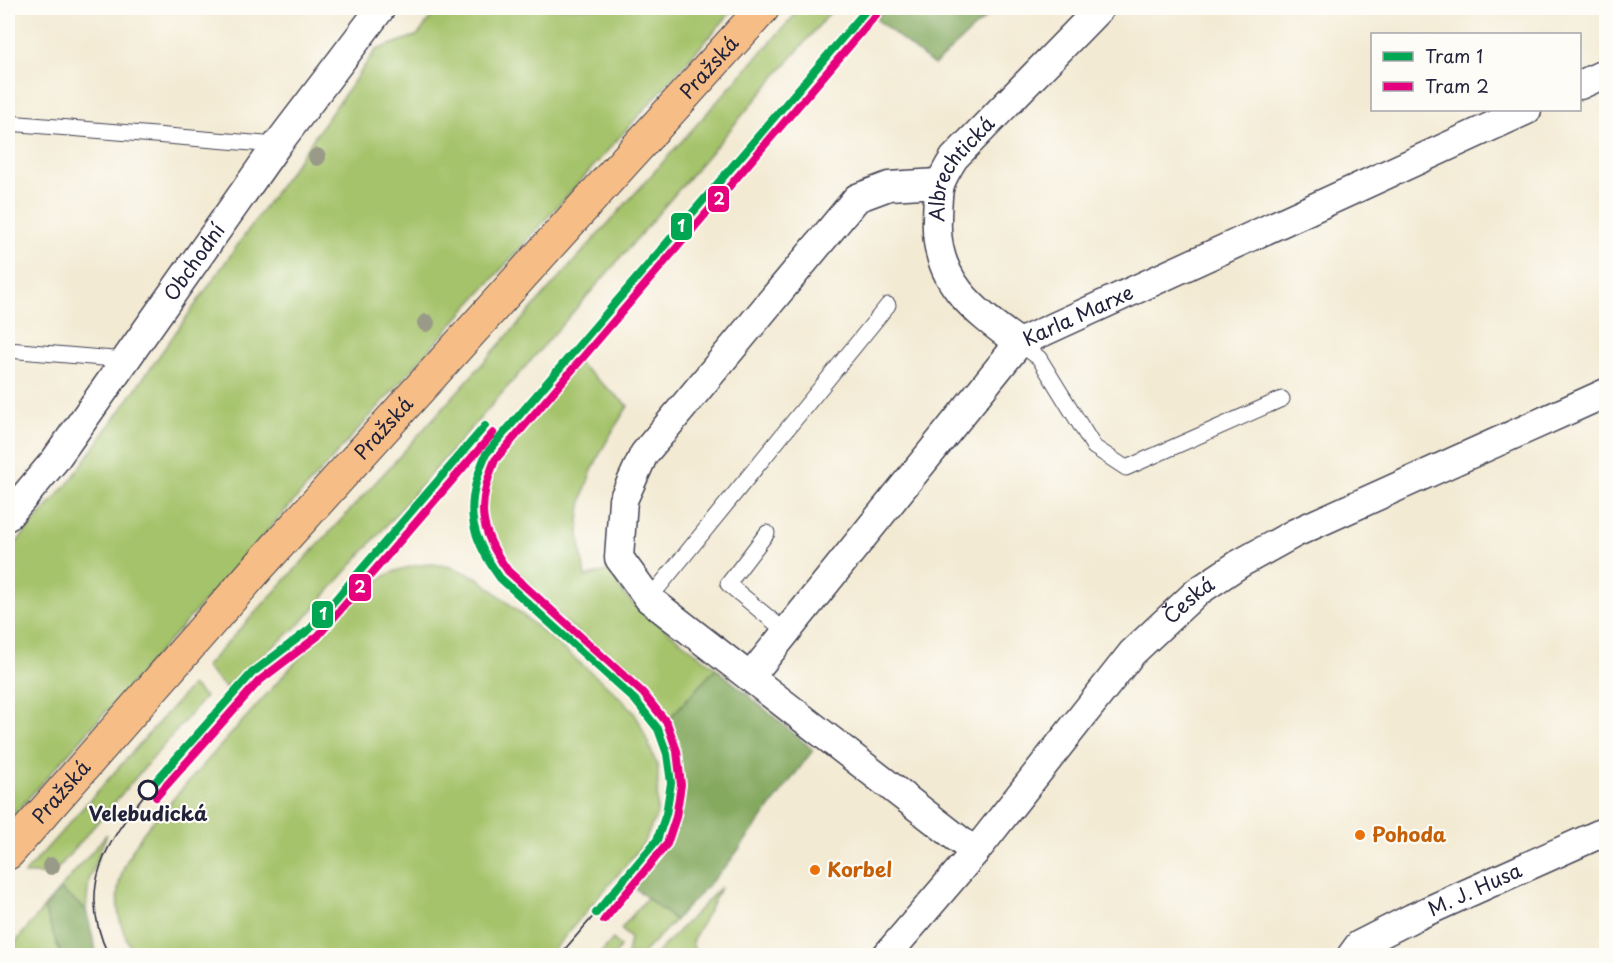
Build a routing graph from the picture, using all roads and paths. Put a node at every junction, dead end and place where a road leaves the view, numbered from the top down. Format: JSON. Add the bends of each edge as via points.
{"nodes":[{"id":1,"x":381,"y":8,"type":"edge"},
{"id":2,"x":764,"y":8,"type":"edge"},
{"id":3,"x":1100,"y":8,"type":"edge"},
{"id":4,"x":1606,"y":73,"type":"edge"},
{"id":5,"x":1581,"y":85,"type":"edge"},
{"id":6,"x":1525,"y":111,"type":"edge"},
{"id":7,"x":8,"y":123,"type":"edge"},
{"id":8,"x":277,"y":145,"type":"junction"},
{"id":9,"x":938,"y":183,"type":"junction"},
{"id":10,"x":888,"y":305,"type":"dead end"},
{"id":11,"x":1019,"y":343,"type":"junction"},
{"id":12,"x":8,"y":350,"type":"edge"},
{"id":13,"x":126,"y":360,"type":"junction"},
{"id":14,"x":1606,"y":393,"type":"edge"},
{"id":15,"x":1282,"y":399,"type":"dead end"},
{"id":16,"x":8,"y":516,"type":"edge"},
{"id":17,"x":767,"y":533,"type":"dead end"},
{"id":18,"x":649,"y":599,"type":"junction"},
{"id":19,"x":786,"y":631,"type":"junction"},
{"id":20,"x":750,"y":676,"type":"junction"},
{"id":21,"x":1606,"y":831,"type":"edge"},
{"id":22,"x":975,"y":852,"type":"junction"},
{"id":23,"x":8,"y":853,"type":"edge"},
{"id":24,"x":886,"y":956,"type":"edge"},
{"id":25,"x":1350,"y":956,"type":"edge"}],
"edges":[{"from":1,"to":8,"type":"street","name":"Obchodní"},
{"from":2,"to":23,"type":"main road","name":"Pražská","via":[[254,572]]},
{"from":3,"to":9,"type":"street","name":"Albrechtická","via":[[954,158]]},
{"from":4,"to":5,"type":"street"},
{"from":6,"to":11,"type":"street","name":"Karla Marxe"},
{"from":7,"to":8,"type":"lane"},
{"from":8,"to":13,"type":"street","name":"Obchodní"},
{"from":9,"to":11,"type":"street","name":"Albrechtická","via":[[936,229],[945,273],[967,302]]},
{"from":9,"to":18,"type":"street","via":[[889,186],[857,198],[644,454],[623,500],[619,558]]},
{"from":10,"to":18,"type":"lane"},
{"from":11,"to":15,"type":"lane","via":[[1039,358],[1094,447],[1126,468]]},
{"from":11,"to":19,"type":"street","name":"Karla Marxe"},
{"from":12,"to":13,"type":"lane"},
{"from":13,"to":16,"type":"street","name":"Obchodní","via":[[55,460]]},
{"from":14,"to":22,"type":"street","name":"Česká","via":[[1295,533],[1239,564],[1185,602],[1132,653]]},
{"from":17,"to":19,"type":"lane","via":[[728,584]]},
{"from":18,"to":20,"type":"street"},
{"from":19,"to":20,"type":"street","name":"Karla Marxe"},
{"from":20,"to":22,"type":"street"},
{"from":21,"to":25,"type":"street","name":"M. J. Husa","via":[[1412,918],[1359,945]]},
{"from":22,"to":24,"type":"street","name":"Česká"}]}
